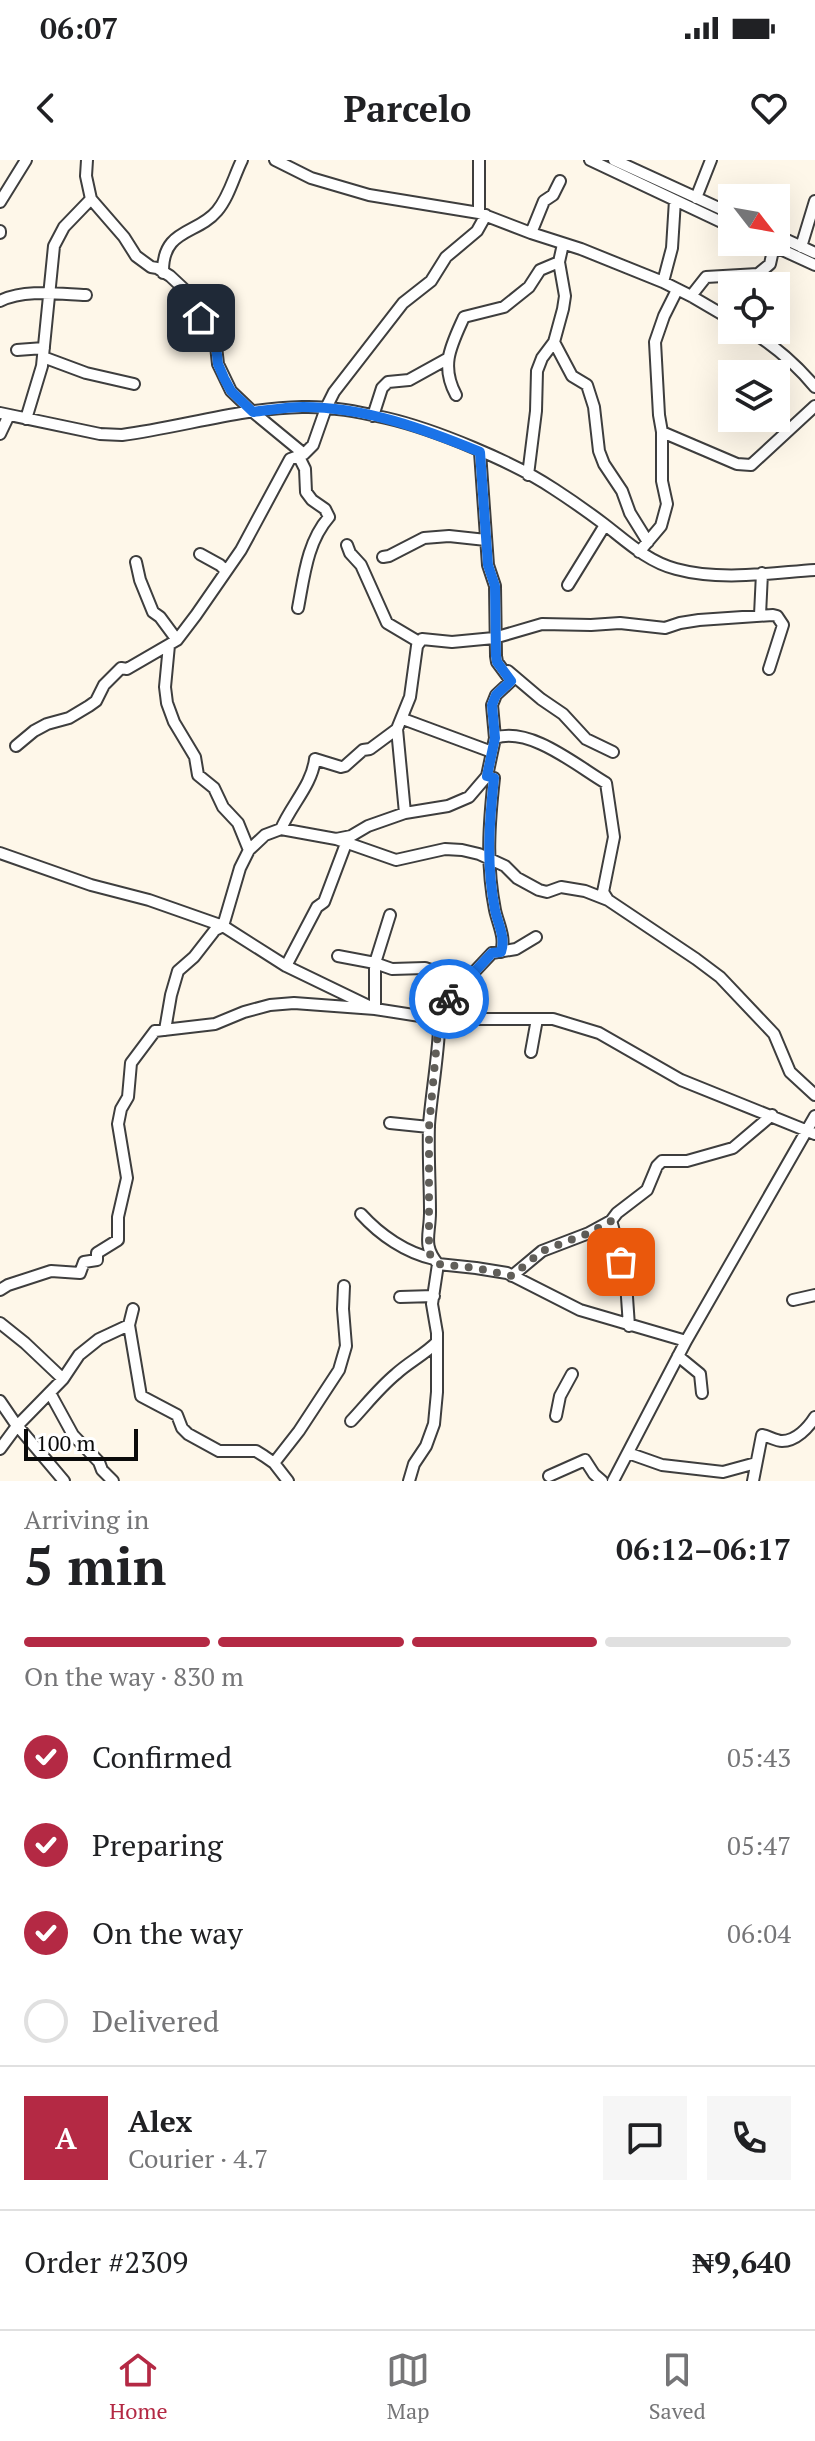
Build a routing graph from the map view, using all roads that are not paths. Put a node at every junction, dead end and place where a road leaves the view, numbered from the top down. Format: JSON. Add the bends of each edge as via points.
{"nodes":[{"id":1,"x":26,"y":160,"type":"edge"},
{"id":2,"x":87,"y":160,"type":"edge"},
{"id":3,"x":242,"y":160,"type":"edge"},
{"id":4,"x":275,"y":160,"type":"edge"},
{"id":5,"x":479,"y":160,"type":"edge"},
{"id":6,"x":590,"y":160,"type":"edge"},
{"id":7,"x":614,"y":160,"type":"edge"},
{"id":8,"x":711,"y":160,"type":"edge"},
{"id":9,"x":295,"y":165,"type":"edge"},
{"id":10,"x":639,"y":165,"type":"edge"},
{"id":11,"x":560,"y":181,"type":"dead end"},
{"id":12,"x":696,"y":198,"type":"junction"},
{"id":13,"x":91,"y":199,"type":"junction"},
{"id":14,"x":675,"y":200,"type":"junction"},
{"id":15,"x":815,"y":201,"type":"edge"},
{"id":16,"x":0,"y":202,"type":"edge"},
{"id":17,"x":718,"y":208,"type":"edge"},
{"id":18,"x":483,"y":214,"type":"junction"},
{"id":19,"x":718,"y":220,"type":"edge"},
{"id":20,"x":531,"y":233,"type":"junction"},
{"id":21,"x":563,"y":244,"type":"junction"},
{"id":22,"x":790,"y":245,"type":"edge"},
{"id":23,"x":801,"y":247,"type":"junction"},
{"id":24,"x":790,"y":251,"type":"edge"},
{"id":25,"x":815,"y":253,"type":"edge"},
{"id":26,"x":771,"y":256,"type":"edge"},
{"id":27,"x":559,"y":262,"type":"junction"},
{"id":28,"x":815,"y":265,"type":"edge"},
{"id":29,"x":163,"y":273,"type":"junction"},
{"id":30,"x":663,"y":282,"type":"junction"},
{"id":31,"x":677,"y":290,"type":"junction"},
{"id":32,"x":48,"y":294,"type":"junction"},
{"id":33,"x":86,"y":295,"type":"dead end"},
{"id":34,"x":691,"y":296,"type":"junction"},
{"id":35,"x":0,"y":301,"type":"edge"},
{"id":36,"x":718,"y":312,"type":"edge"},
{"id":37,"x":554,"y":342,"type":"junction"},
{"id":38,"x":772,"y":344,"type":"edge"},
{"id":39,"x":17,"y":350,"type":"dead end"},
{"id":40,"x":43,"y":352,"type":"junction"},
{"id":41,"x":447,"y":359,"type":"junction"},
{"id":42,"x":134,"y":384,"type":"dead end"},
{"id":43,"x":815,"y":387,"type":"edge"},
{"id":44,"x":456,"y":395,"type":"dead end"},
{"id":45,"x":815,"y":406,"type":"edge"},
{"id":46,"x":326,"y":408,"type":"junction"},
{"id":47,"x":253,"y":412,"type":"junction"},
{"id":48,"x":4,"y":414,"type":"edge"},
{"id":49,"x":373,"y":416,"type":"junction"},
{"id":50,"x":26,"y":419,"type":"junction"},
{"id":51,"x":662,"y":432,"type":"junction"},
{"id":52,"x":0,"y":434,"type":"edge"},
{"id":53,"x":480,"y":452,"type":"junction"},
{"id":54,"x":301,"y":455,"type":"junction"},
{"id":55,"x":528,"y":475,"type":"junction"},
{"id":56,"x":605,"y":525,"type":"junction"},
{"id":57,"x":486,"y":540,"type":"junction"},
{"id":58,"x":648,"y":542,"type":"junction"},
{"id":59,"x":347,"y":545,"type":"dead end"},
{"id":60,"x":639,"y":552,"type":"junction"},
{"id":61,"x":200,"y":554,"type":"dead end"},
{"id":62,"x":383,"y":557,"type":"dead end"},
{"id":63,"x":136,"y":562,"type":"dead end"},
{"id":64,"x":815,"y":570,"type":"edge"},
{"id":65,"x":226,"y":571,"type":"junction"},
{"id":66,"x":762,"y":573,"type":"junction"},
{"id":67,"x":568,"y":585,"type":"dead end"},
{"id":68,"x":298,"y":608,"type":"dead end"},
{"id":69,"x":760,"y":615,"type":"junction"},
{"id":70,"x":494,"y":638,"type":"junction"},
{"id":71,"x":173,"y":642,"type":"junction"},
{"id":72,"x":419,"y":642,"type":"junction"},
{"id":73,"x":503,"y":667,"type":"junction"},
{"id":74,"x":769,"y":669,"type":"dead end"},
{"id":75,"x":400,"y":724,"type":"junction"},
{"id":76,"x":495,"y":738,"type":"junction"},
{"id":77,"x":16,"y":746,"type":"dead end"},
{"id":78,"x":492,"y":752,"type":"junction"},
{"id":79,"x":613,"y":752,"type":"dead end"},
{"id":80,"x":487,"y":776,"type":"junction"},
{"id":81,"x":405,"y":813,"type":"junction"},
{"id":82,"x":281,"y":829,"type":"junction"},
{"id":83,"x":344,"y":839,"type":"junction"},
{"id":84,"x":249,"y":850,"type":"junction"},
{"id":85,"x":0,"y":853,"type":"edge"},
{"id":86,"x":488,"y":858,"type":"junction"},
{"id":87,"x":608,"y":900,"type":"junction"},
{"id":88,"x":390,"y":915,"type":"dead end"},
{"id":89,"x":223,"y":926,"type":"junction"},
{"id":90,"x":536,"y":937,"type":"dead end"},
{"id":91,"x":501,"y":952,"type":"junction"},
{"id":92,"x":338,"y":956,"type":"dead end"},
{"id":93,"x":375,"y":963,"type":"junction"},
{"id":94,"x":286,"y":966,"type":"junction"},
{"id":95,"x":330,"y":988,"type":"junction"},
{"id":96,"x":328,"y":1006,"type":"junction"},
{"id":97,"x":375,"y":1009,"type":"junction"},
{"id":98,"x":439,"y":1019,"type":"junction"},
{"id":99,"x":537,"y":1019,"type":"junction"},
{"id":100,"x":165,"y":1030,"type":"junction"},
{"id":101,"x":531,"y":1052,"type":"dead end"},
{"id":102,"x":815,"y":1095,"type":"edge"},
{"id":103,"x":772,"y":1115,"type":"junction"},
{"id":104,"x":815,"y":1116,"type":"edge"},
{"id":105,"x":390,"y":1123,"type":"dead end"},
{"id":106,"x":429,"y":1127,"type":"junction"},
{"id":107,"x":811,"y":1132,"type":"edge"},
{"id":108,"x":361,"y":1214,"type":"dead end"},
{"id":109,"x":611,"y":1221,"type":"junction"},
{"id":110,"x":436,"y":1262,"type":"junction"},
{"id":111,"x":512,"y":1276,"type":"junction"},
{"id":112,"x":344,"y":1286,"type":"dead end"},
{"id":113,"x":0,"y":1290,"type":"edge"},
{"id":114,"x":815,"y":1295,"type":"edge"},
{"id":115,"x":434,"y":1296,"type":"junction"},
{"id":116,"x":400,"y":1297,"type":"dead end"},
{"id":117,"x":793,"y":1300,"type":"dead end"},
{"id":118,"x":133,"y":1309,"type":"dead end"},
{"id":119,"x":0,"y":1323,"type":"edge"},
{"id":120,"x":129,"y":1325,"type":"junction"},
{"id":121,"x":629,"y":1326,"type":"junction"},
{"id":122,"x":686,"y":1341,"type":"junction"},
{"id":123,"x":437,"y":1342,"type":"junction"},
{"id":124,"x":678,"y":1356,"type":"junction"},
{"id":125,"x":572,"y":1374,"type":"dead end"},
{"id":126,"x":63,"y":1379,"type":"junction"},
{"id":127,"x":50,"y":1393,"type":"junction"},
{"id":128,"x":702,"y":1393,"type":"dead end"},
{"id":129,"x":0,"y":1401,"type":"edge"},
{"id":130,"x":556,"y":1416,"type":"dead end"},
{"id":131,"x":815,"y":1417,"type":"edge"},
{"id":132,"x":351,"y":1421,"type":"dead end"},
{"id":133,"x":17,"y":1426,"type":"junction"},
{"id":134,"x":0,"y":1449,"type":"edge"},
{"id":135,"x":628,"y":1453,"type":"junction"},
{"id":136,"x":274,"y":1463,"type":"junction"},
{"id":137,"x":756,"y":1463,"type":"junction"},
{"id":138,"x":549,"y":1476,"type":"dead end"},
{"id":139,"x":64,"y":1481,"type":"edge"},
{"id":140,"x":113,"y":1481,"type":"edge"},
{"id":141,"x":288,"y":1481,"type":"edge"},
{"id":142,"x":409,"y":1481,"type":"edge"},
{"id":143,"x":602,"y":1481,"type":"edge"},
{"id":144,"x":613,"y":1481,"type":"edge"},
{"id":145,"x":753,"y":1481,"type":"edge"}],
"edges":[{"from":1,"to":16,"type":"street"},
{"from":2,"to":13,"type":"street"},
{"from":3,"to":29,"type":"street","via":[[214,215],[169,247]]},
{"from":4,"to":9,"type":"street"},
{"from":5,"to":18,"type":"street"},
{"from":6,"to":14,"type":"street"},
{"from":7,"to":10,"type":"street"},
{"from":8,"to":12,"type":"street"},
{"from":9,"to":18,"type":"street","via":[[311,178],[386,199]]},
{"from":10,"to":12,"type":"street"},
{"from":11,"to":20,"type":"street","via":[[544,201]]},
{"from":12,"to":17,"type":"street"},
{"from":13,"to":29,"type":"street","via":[[136,256]]},
{"from":13,"to":32,"type":"street","via":[[57,239]]},
{"from":14,"to":19,"type":"street"},
{"from":14,"to":30,"type":"street"},
{"from":15,"to":23,"type":"street"},
{"from":18,"to":20,"type":"street"},
{"from":18,"to":46,"type":"street","via":[[477,231],[403,303],[344,376]]},
{"from":20,"to":21,"type":"street"},
{"from":21,"to":27,"type":"street"},
{"from":21,"to":30,"type":"street"},
{"from":22,"to":23,"type":"street"},
{"from":23,"to":25,"type":"street"},
{"from":24,"to":28,"type":"street"},
{"from":26,"to":34,"type":"street","via":[[770,264],[758,274],[706,277]]},
{"from":27,"to":37,"type":"street","via":[[565,296]]},
{"from":27,"to":41,"type":"street","via":[[540,270],[504,307],[464,317]]},
{"from":29,"to":47,"type":"street","via":[[185,290],[211,333],[231,391]]},
{"from":30,"to":31,"type":"street"},
{"from":31,"to":34,"type":"street"},
{"from":31,"to":51,"type":"street","via":[[655,342]]},
{"from":32,"to":33,"type":"street"},
{"from":32,"to":35,"type":"street","via":[[12,295]]},
{"from":32,"to":40,"type":"street"},
{"from":34,"to":36,"type":"street"},
{"from":37,"to":55,"type":"street","via":[[537,371]]},
{"from":37,"to":58,"type":"street","via":[[572,376],[587,385],[604,464]]},
{"from":38,"to":43,"type":"street"},
{"from":39,"to":40,"type":"street"},
{"from":40,"to":42,"type":"street","via":[[86,373]]},
{"from":40,"to":50,"type":"street"},
{"from":41,"to":44,"type":"street"},
{"from":41,"to":49,"type":"street","via":[[409,380],[388,382]]},
{"from":45,"to":51,"type":"street","via":[[751,465]]},
{"from":46,"to":47,"type":"street"},
{"from":46,"to":49,"type":"street"},
{"from":46,"to":54,"type":"street","via":[[313,445]]},
{"from":47,"to":50,"type":"street","via":[[122,435]]},
{"from":47,"to":54,"type":"street"},
{"from":48,"to":50,"type":"street"},
{"from":48,"to":52,"type":"street"},
{"from":49,"to":53,"type":"street"},
{"from":51,"to":58,"type":"street","via":[[667,504],[661,526]]},
{"from":53,"to":55,"type":"street"},
{"from":53,"to":57,"type":"street"},
{"from":54,"to":65,"type":"street","via":[[284,468]]},
{"from":54,"to":68,"type":"street","via":[[306,492],[329,517],[303,572]]},
{"from":55,"to":56,"type":"street"},
{"from":56,"to":60,"type":"street"},
{"from":56,"to":67,"type":"street"},
{"from":57,"to":62,"type":"street","via":[[424,538]]},
{"from":57,"to":70,"type":"street","via":[[495,586]]},
{"from":58,"to":60,"type":"street"},
{"from":59,"to":72,"type":"street","via":[[387,623]]},
{"from":60,"to":66,"type":"street","via":[[677,570]]},
{"from":61,"to":65,"type":"street"},
{"from":63,"to":71,"type":"street","via":[[153,612]]},
{"from":64,"to":66,"type":"street"},
{"from":65,"to":71,"type":"street"},
{"from":66,"to":69,"type":"street"},
{"from":69,"to":70,"type":"street","via":[[665,628],[542,624]]},
{"from":69,"to":74,"type":"street","via":[[777,616],[783,625]]},
{"from":70,"to":72,"type":"street"},
{"from":70,"to":73,"type":"street","via":[[497,662]]},
{"from":71,"to":77,"type":"street","via":[[121,668],[96,701],[34,731]]},
{"from":71,"to":84,"type":"street","via":[[167,703],[195,757],[198,775],[238,823]]},
{"from":72,"to":75,"type":"street"},
{"from":73,"to":76,"type":"street","via":[[511,681],[492,705]]},
{"from":73,"to":79,"type":"street","via":[[561,712],[586,739]]},
{"from":75,"to":78,"type":"street"},
{"from":75,"to":81,"type":"street"},
{"from":75,"to":82,"type":"street","via":[[345,766],[315,759]]},
{"from":76,"to":78,"type":"street"},
{"from":76,"to":87,"type":"street","via":[[524,736],[606,783],[614,837],[603,892]]},
{"from":78,"to":80,"type":"street"},
{"from":80,"to":81,"type":"street","via":[[459,802]]},
{"from":80,"to":86,"type":"street","via":[[494,778]]},
{"from":81,"to":83,"type":"street"},
{"from":82,"to":83,"type":"street"},
{"from":82,"to":84,"type":"street"},
{"from":83,"to":86,"type":"street","via":[[396,860],[445,849]]},
{"from":83,"to":94,"type":"street","via":[[324,902]]},
{"from":84,"to":89,"type":"street"},
{"from":85,"to":89,"type":"street"},
{"from":86,"to":87,"type":"street","via":[[539,890],[561,887]]},
{"from":86,"to":91,"type":"street","via":[[504,942]]},
{"from":87,"to":102,"type":"street","via":[[720,977],[774,1034],[790,1072]]},
{"from":88,"to":93,"type":"street"},
{"from":89,"to":94,"type":"street"},
{"from":89,"to":100,"type":"street","via":[[178,971]]},
{"from":90,"to":91,"type":"street"},
{"from":91,"to":98,"type":"street","via":[[486,958],[444,1004]]},
{"from":92,"to":93,"type":"street"},
{"from":93,"to":97,"type":"street"},
{"from":93,"to":98,"type":"street","via":[[434,971]]},
{"from":94,"to":95,"type":"street"},
{"from":95,"to":96,"type":"street"},
{"from":95,"to":97,"type":"street"},
{"from":96,"to":97,"type":"street"},
{"from":96,"to":100,"type":"street","via":[[270,1005],[215,1024]]},
{"from":97,"to":98,"type":"street"},
{"from":98,"to":99,"type":"street"},
{"from":98,"to":106,"type":"street"},
{"from":99,"to":101,"type":"street"},
{"from":99,"to":103,"type":"street","via":[[599,1033],[681,1080]]},
{"from":100,"to":113,"type":"street","via":[[155,1031],[129,1071],[128,1097],[118,1124],[127,1178],[118,1240],[97,1253],[97,1260],[84,1262],[80,1273],[51,1271]]},
{"from":103,"to":107,"type":"street"},
{"from":103,"to":109,"type":"street","via":[[733,1148],[687,1161],[662,1161],[647,1190]]},
{"from":104,"to":107,"type":"street"},
{"from":105,"to":106,"type":"street"},
{"from":106,"to":110,"type":"street","via":[[428,1249]]},
{"from":107,"to":122,"type":"street"},
{"from":108,"to":110,"type":"street","via":[[381,1234]]},
{"from":109,"to":111,"type":"street","via":[[542,1251]]},
{"from":109,"to":121,"type":"street","via":[[625,1268]]},
{"from":110,"to":111,"type":"street"},
{"from":110,"to":115,"type":"street"},
{"from":111,"to":121,"type":"street","via":[[580,1310]]},
{"from":112,"to":136,"type":"street","via":[[346,1346],[339,1370]]},
{"from":114,"to":117,"type":"street"},
{"from":115,"to":116,"type":"street"},
{"from":115,"to":123,"type":"street"},
{"from":118,"to":120,"type":"street"},
{"from":119,"to":126,"type":"street"},
{"from":120,"to":126,"type":"street","via":[[89,1346]]},
{"from":120,"to":136,"type":"street","via":[[141,1396],[177,1415],[188,1434],[219,1451],[256,1451]]},
{"from":121,"to":122,"type":"street"},
{"from":122,"to":124,"type":"street"},
{"from":123,"to":132,"type":"street","via":[[387,1381]]},
{"from":123,"to":142,"type":"street","via":[[434,1424]]},
{"from":124,"to":128,"type":"street","via":[[700,1374]]},
{"from":124,"to":135,"type":"street"},
{"from":125,"to":130,"type":"street"},
{"from":126,"to":127,"type":"street"},
{"from":127,"to":133,"type":"street"},
{"from":127,"to":140,"type":"street","via":[[73,1435]]},
{"from":129,"to":133,"type":"street"},
{"from":131,"to":137,"type":"street","via":[[789,1439],[762,1435]]},
{"from":133,"to":134,"type":"street"},
{"from":133,"to":139,"type":"street"},
{"from":135,"to":137,"type":"street","via":[[662,1465],[723,1472]]},
{"from":135,"to":144,"type":"street"},
{"from":136,"to":141,"type":"street"},
{"from":137,"to":145,"type":"street"},
{"from":138,"to":143,"type":"street","via":[[585,1460]]}]}
